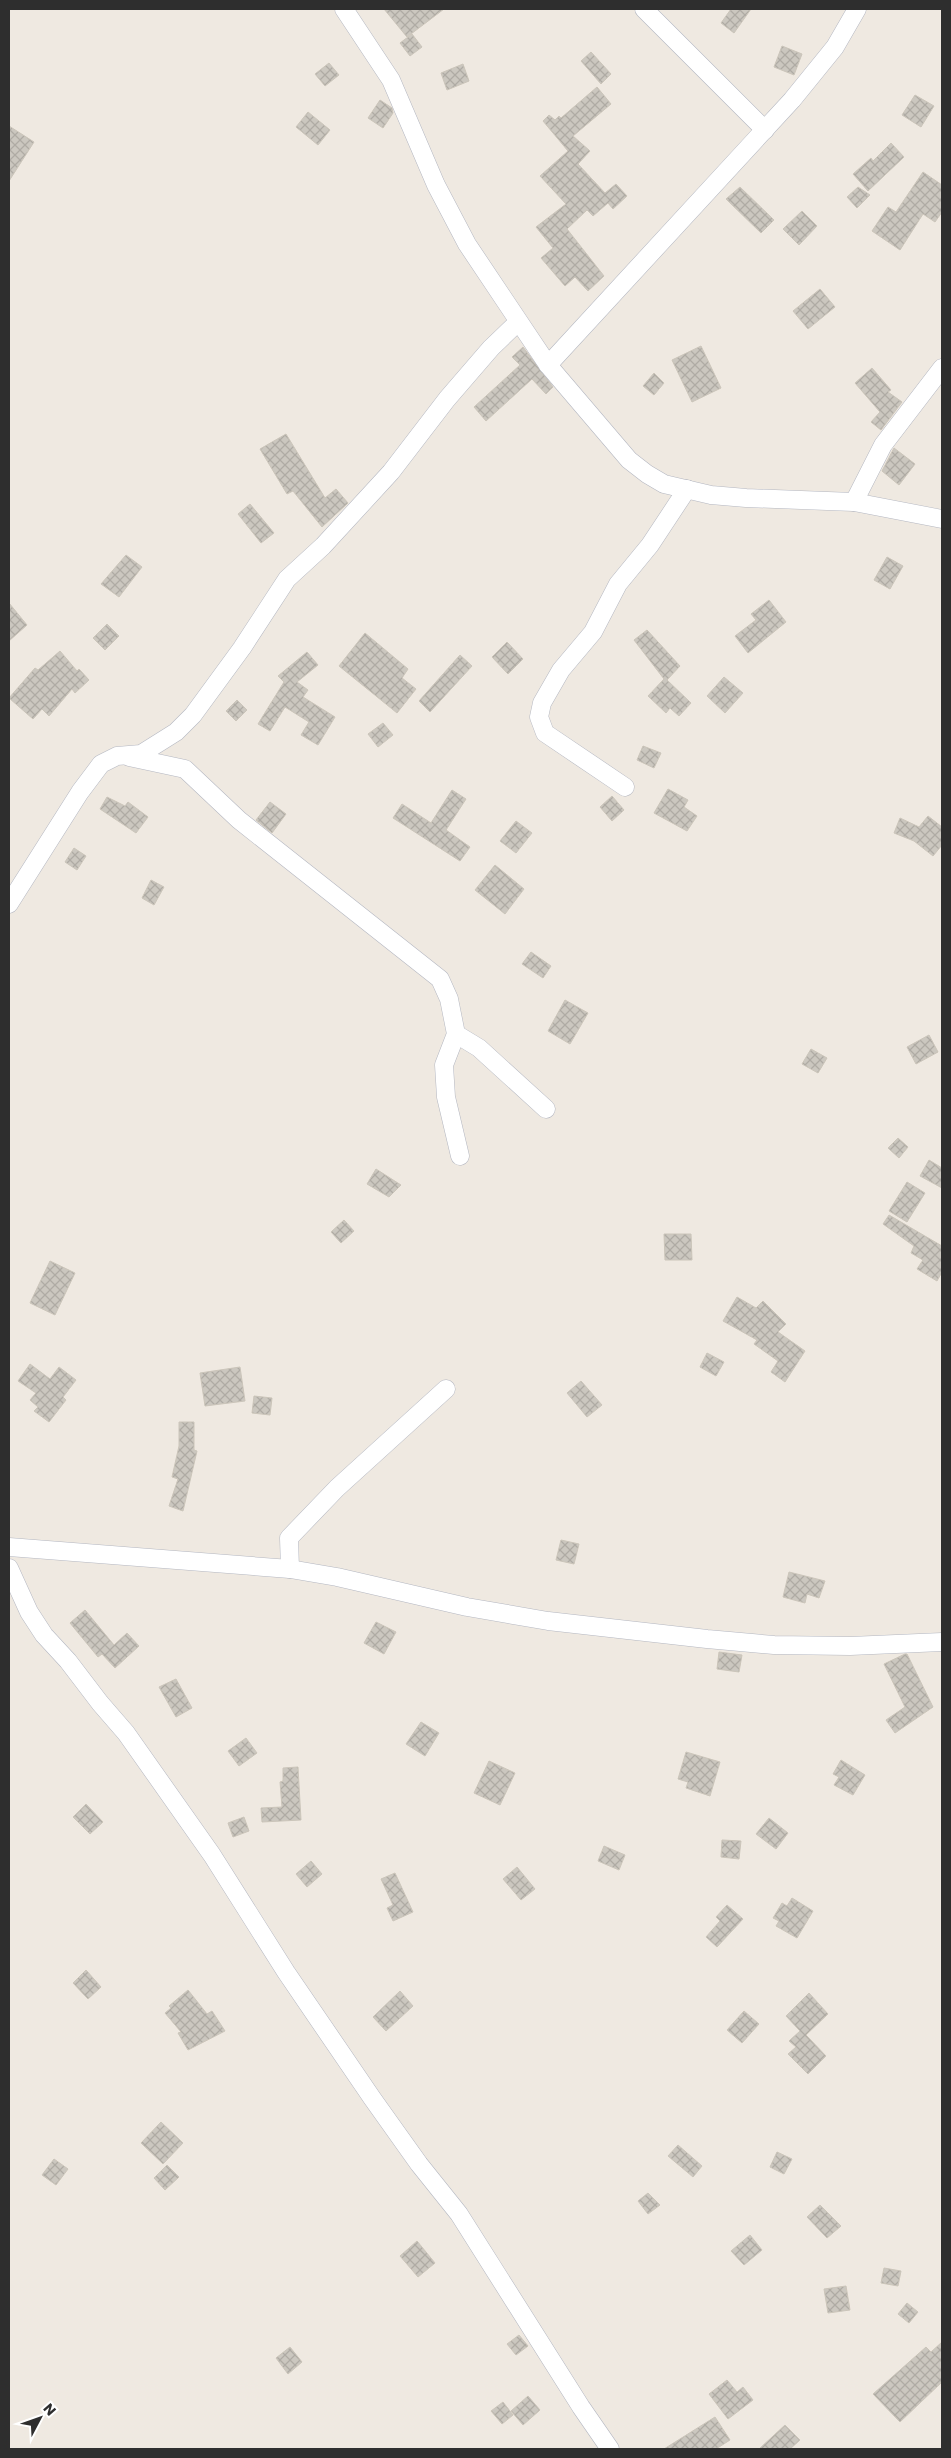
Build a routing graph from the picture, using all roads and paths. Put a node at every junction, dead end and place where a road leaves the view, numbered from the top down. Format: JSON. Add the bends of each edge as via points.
{"nodes":[{"id":1,"x":344,"y":9,"type":"edge"},
{"id":2,"x":644,"y":9,"type":"edge"},
{"id":3,"x":857,"y":9,"type":"edge"},
{"id":4,"x":766,"y":130,"type":"junction"},
{"id":5,"x":518,"y":322,"type":"junction"},
{"id":6,"x":548,"y":366,"type":"junction"},
{"id":7,"x":942,"y":368,"type":"edge"},
{"id":8,"x":687,"y":489,"type":"junction"},
{"id":9,"x":854,"y":502,"type":"junction"},
{"id":10,"x":942,"y":519,"type":"edge"},
{"id":11,"x":126,"y":756,"type":"junction"},
{"id":12,"x":625,"y":787,"type":"dead end"},
{"id":13,"x":9,"y":904,"type":"edge"},
{"id":14,"x":456,"y":1034,"type":"junction"},
{"id":15,"x":546,"y":1109,"type":"dead end"},
{"id":16,"x":460,"y":1156,"type":"dead end"},
{"id":17,"x":446,"y":1388,"type":"dead end"},
{"id":18,"x":9,"y":1547,"type":"edge"},
{"id":19,"x":9,"y":1568,"type":"edge"},
{"id":20,"x":290,"y":1569,"type":"junction"},
{"id":21,"x":942,"y":1642,"type":"edge"},
{"id":22,"x":610,"y":2449,"type":"edge"}],
"edges":[{"from":1,"to":5,"type":"street","via":[[391,80],[410,129],[467,244]]},
{"from":2,"to":4,"type":"street"},
{"from":3,"to":4,"type":"street","via":[[835,47]]},
{"from":4,"to":6,"type":"street"},
{"from":5,"to":6,"type":"street"},
{"from":5,"to":11,"type":"street","via":[[447,399],[391,472],[323,546],[287,579],[193,715],[159,744],[142,754]]},
{"from":6,"to":8,"type":"street","via":[[629,460],[664,484]]},
{"from":7,"to":9,"type":"street","via":[[883,444]]},
{"from":8,"to":9,"type":"street","via":[[746,498]]},
{"from":8,"to":12,"type":"street","via":[[650,545],[618,584],[593,632],[561,670],[542,703],[539,717],[545,733]]},
{"from":9,"to":10,"type":"street"},
{"from":11,"to":13,"type":"street","via":[[116,756],[101,764]]},
{"from":11,"to":14,"type":"street","via":[[185,769],[238,820],[440,979],[449,999]]},
{"from":14,"to":15,"type":"street","via":[[479,1048]]},
{"from":14,"to":16,"type":"street","via":[[444,1065],[446,1097]]},
{"from":17,"to":20,"type":"street","via":[[337,1488],[289,1538]]},
{"from":18,"to":20,"type":"street"},
{"from":19,"to":22,"type":"street","via":[[29,1612],[44,1635],[126,1733],[212,1855],[286,1972],[372,2098],[459,2214]]},
{"from":20,"to":21,"type":"street","via":[[337,1576],[512,1615],[707,1639],[850,1646]]}]}
